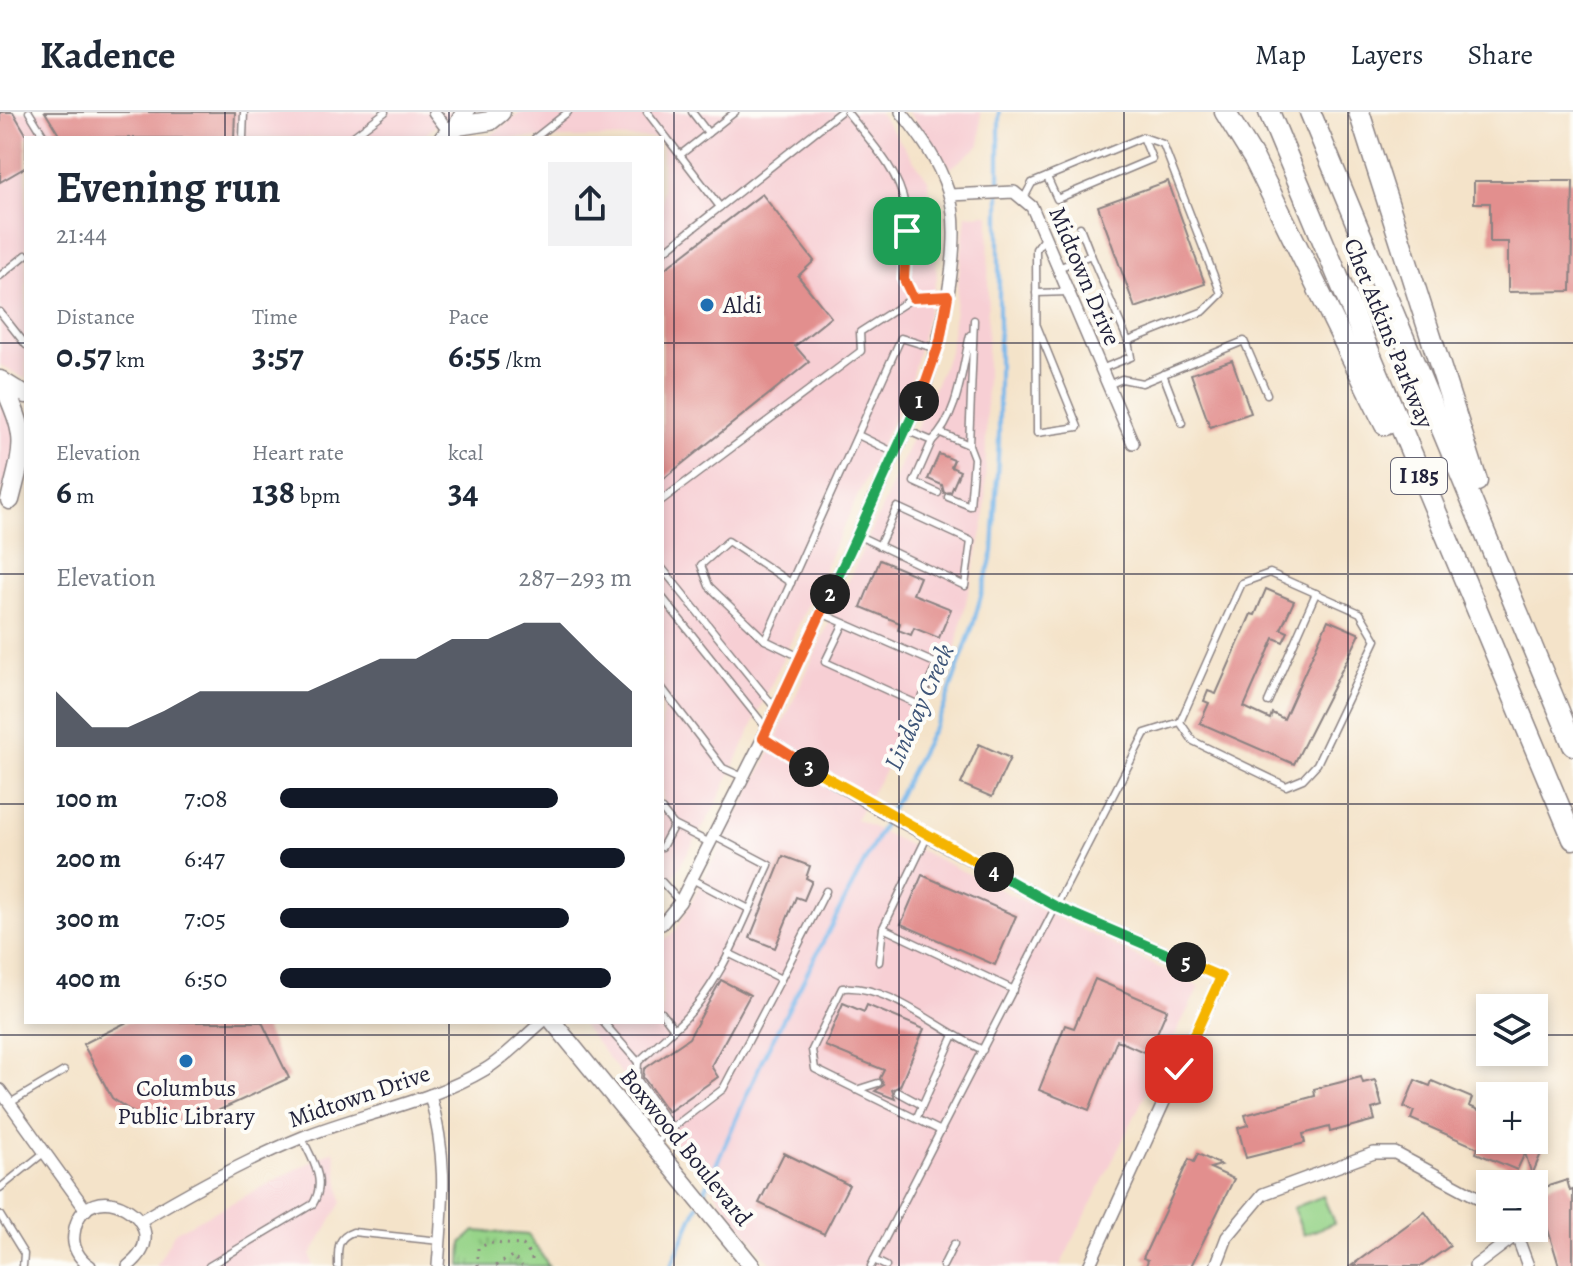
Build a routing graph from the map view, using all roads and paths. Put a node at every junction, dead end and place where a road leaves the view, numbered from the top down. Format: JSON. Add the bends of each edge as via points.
{"nodes":[{"id":1,"x":29,"y":112,"type":"edge"},
{"id":2,"x":244,"y":112,"type":"edge"},
{"id":3,"x":385,"y":112,"type":"edge"},
{"id":4,"x":434,"y":112,"type":"edge"},
{"id":5,"x":501,"y":112,"type":"edge"},
{"id":6,"x":568,"y":112,"type":"edge"},
{"id":7,"x":647,"y":112,"type":"edge"},
{"id":8,"x":693,"y":112,"type":"edge"},
{"id":9,"x":735,"y":112,"type":"edge"},
{"id":10,"x":840,"y":112,"type":"edge"},
{"id":11,"x":847,"y":112,"type":"edge"},
{"id":12,"x":901,"y":112,"type":"edge"},
{"id":13,"x":1225,"y":112,"type":"edge"},
{"id":14,"x":1269,"y":112,"type":"edge"},
{"id":15,"x":1310,"y":112,"type":"edge"},
{"id":16,"x":1359,"y":112,"type":"edge"},
{"id":17,"x":454,"y":129,"type":"edge"},
{"id":18,"x":708,"y":133,"type":"junction"},
{"id":19,"x":44,"y":136,"type":"edge"},
{"id":20,"x":243,"y":136,"type":"edge"},
{"id":21,"x":354,"y":136,"type":"edge"},
{"id":22,"x":538,"y":136,"type":"edge"},
{"id":23,"x":1143,"y":137,"type":"junction"},
{"id":24,"x":680,"y":155,"type":"junction"},
{"id":25,"x":1047,"y":177,"type":"junction"},
{"id":26,"x":950,"y":195,"type":"junction"},
{"id":27,"x":1024,"y":198,"type":"junction"},
{"id":28,"x":720,"y":207,"type":"junction"},
{"id":29,"x":1080,"y":227,"type":"dead end"},
{"id":30,"x":1045,"y":237,"type":"junction"},
{"id":31,"x":664,"y":251,"type":"edge"},
{"id":32,"x":1091,"y":255,"type":"junction"},
{"id":33,"x":24,"y":257,"type":"edge"},
{"id":34,"x":1058,"y":268,"type":"junction"},
{"id":35,"x":0,"y":276,"type":"edge"},
{"id":36,"x":1068,"y":292,"type":"junction"},
{"id":37,"x":1036,"y":293,"type":"junction"},
{"id":38,"x":948,"y":296,"type":"junction"},
{"id":39,"x":913,"y":298,"type":"junction"},
{"id":40,"x":0,"y":312,"type":"edge"},
{"id":41,"x":1037,"y":326,"type":"junction"},
{"id":42,"x":1128,"y":341,"type":"junction"},
{"id":43,"x":24,"y":342,"type":"edge"},
{"id":44,"x":937,"y":349,"type":"junction"},
{"id":45,"x":1101,"y":369,"type":"junction"},
{"id":46,"x":1163,"y":374,"type":"junction"},
{"id":47,"x":1,"y":380,"type":"edge"},
{"id":48,"x":1108,"y":385,"type":"junction"},
{"id":49,"x":24,"y":394,"type":"edge"},
{"id":50,"x":1267,"y":394,"type":"dead end"},
{"id":51,"x":1182,"y":423,"type":"dead end"},
{"id":52,"x":906,"y":430,"type":"junction"},
{"id":53,"x":941,"y":433,"type":"junction"},
{"id":54,"x":858,"y":435,"type":"junction"},
{"id":55,"x":932,"y":441,"type":"junction"},
{"id":56,"x":1133,"y":443,"type":"dead end"},
{"id":57,"x":969,"y":445,"type":"junction"},
{"id":58,"x":895,"y":453,"type":"junction"},
{"id":59,"x":24,"y":489,"type":"edge"},
{"id":60,"x":938,"y":493,"type":"dead end"},
{"id":61,"x":948,"y":497,"type":"dead end"},
{"id":62,"x":664,"y":499,"type":"edge"},
{"id":63,"x":5,"y":504,"type":"edge"},
{"id":64,"x":857,"y":535,"type":"junction"},
{"id":65,"x":879,"y":546,"type":"junction"},
{"id":66,"x":664,"y":570,"type":"edge"},
{"id":67,"x":791,"y":583,"type":"junction"},
{"id":68,"x":1467,"y":592,"type":"junction"},
{"id":69,"x":1316,"y":593,"type":"junction"},
{"id":70,"x":664,"y":600,"type":"edge"},
{"id":71,"x":821,"y":613,"type":"junction"},
{"id":72,"x":844,"y":623,"type":"junction"},
{"id":73,"x":1525,"y":630,"type":"junction"},
{"id":74,"x":765,"y":640,"type":"junction"},
{"id":75,"x":800,"y":657,"type":"junction"},
{"id":76,"x":664,"y":691,"type":"edge"},
{"id":77,"x":1268,"y":702,"type":"dead end"},
{"id":78,"x":776,"y":709,"type":"junction"},
{"id":79,"x":1180,"y":722,"type":"junction"},
{"id":80,"x":765,"y":734,"type":"junction"},
{"id":81,"x":1573,"y":745,"type":"edge"},
{"id":82,"x":743,"y":777,"type":"junction"},
{"id":83,"x":664,"y":812,"type":"edge"},
{"id":84,"x":674,"y":825,"type":"junction"},
{"id":85,"x":928,"y":835,"type":"junction"},
{"id":86,"x":1573,"y":839,"type":"edge"},
{"id":87,"x":712,"y":840,"type":"junction"},
{"id":88,"x":664,"y":843,"type":"edge"},
{"id":89,"x":692,"y":879,"type":"junction"},
{"id":90,"x":664,"y":884,"type":"edge"},
{"id":91,"x":826,"y":891,"type":"dead end"},
{"id":92,"x":680,"y":902,"type":"junction"},
{"id":93,"x":1057,"y":907,"type":"junction"},
{"id":94,"x":749,"y":909,"type":"junction"},
{"id":95,"x":664,"y":922,"type":"edge"},
{"id":96,"x":883,"y":928,"type":"junction"},
{"id":97,"x":728,"y":953,"type":"junction"},
{"id":98,"x":879,"y":962,"type":"dead end"},
{"id":99,"x":781,"y":979,"type":"junction"},
{"id":100,"x":1014,"y":990,"type":"junction"},
{"id":101,"x":664,"y":1016,"type":"edge"},
{"id":102,"x":540,"y":1024,"type":"edge"},
{"id":103,"x":555,"y":1024,"type":"edge"},
{"id":104,"x":605,"y":1024,"type":"edge"},
{"id":105,"x":674,"y":1029,"type":"junction"},
{"id":106,"x":954,"y":1035,"type":"junction"},
{"id":107,"x":983,"y":1050,"type":"junction"},
{"id":108,"x":638,"y":1062,"type":"junction"},
{"id":109,"x":64,"y":1071,"type":"dead end"},
{"id":110,"x":878,"y":1083,"type":"dead end"},
{"id":111,"x":0,"y":1090,"type":"edge"},
{"id":112,"x":856,"y":1090,"type":"junction"},
{"id":113,"x":898,"y":1092,"type":"dead end"},
{"id":114,"x":430,"y":1095,"type":"junction"},
{"id":115,"x":10,"y":1103,"type":"junction"},
{"id":116,"x":922,"y":1105,"type":"junction"},
{"id":117,"x":917,"y":1117,"type":"junction"},
{"id":118,"x":672,"y":1128,"type":"junction"},
{"id":119,"x":941,"y":1131,"type":"junction"},
{"id":120,"x":301,"y":1137,"type":"junction"},
{"id":121,"x":652,"y":1144,"type":"junction"},
{"id":122,"x":45,"y":1152,"type":"junction"},
{"id":123,"x":0,"y":1188,"type":"edge"},
{"id":124,"x":1476,"y":1196,"type":"edge"},
{"id":125,"x":86,"y":1210,"type":"junction"},
{"id":126,"x":0,"y":1215,"type":"edge"},
{"id":127,"x":140,"y":1221,"type":"junction"},
{"id":128,"x":440,"y":1241,"type":"junction"},
{"id":129,"x":1503,"y":1242,"type":"edge"},
{"id":130,"x":1519,"y":1242,"type":"edge"},
{"id":131,"x":954,"y":1244,"type":"dead end"},
{"id":132,"x":872,"y":1263,"type":"edge"},
{"id":133,"x":23,"y":1266,"type":"edge"},
{"id":134,"x":90,"y":1266,"type":"edge"},
{"id":135,"x":128,"y":1266,"type":"edge"},
{"id":136,"x":209,"y":1266,"type":"edge"},
{"id":137,"x":338,"y":1266,"type":"edge"},
{"id":138,"x":438,"y":1266,"type":"edge"},
{"id":139,"x":478,"y":1266,"type":"edge"},
{"id":140,"x":496,"y":1266,"type":"edge"},
{"id":141,"x":522,"y":1266,"type":"edge"},
{"id":142,"x":532,"y":1266,"type":"edge"},
{"id":143,"x":752,"y":1266,"type":"edge"},
{"id":144,"x":886,"y":1266,"type":"edge"},
{"id":145,"x":943,"y":1266,"type":"edge"},
{"id":146,"x":1089,"y":1266,"type":"edge"},
{"id":147,"x":1216,"y":1266,"type":"edge"},
{"id":148,"x":1475,"y":1266,"type":"edge"},
{"id":149,"x":1528,"y":1266,"type":"edge"}],
"edges":[{"from":1,"to":19,"type":"lane"},
{"from":2,"to":20,"type":"lane"},
{"from":3,"to":21,"type":"lane"},
{"from":4,"to":17,"type":"street"},
{"from":5,"to":17,"type":"main road","via":[[490,121]]},
{"from":6,"to":22,"type":"lane"},
{"from":7,"to":24,"type":"lane"},
{"from":8,"to":18,"type":"lane"},
{"from":9,"to":18,"type":"lane"},
{"from":10,"to":28,"type":"lane"},
{"from":11,"to":39,"type":"lane","via":[[894,173],[907,231],[904,279]]},
{"from":12,"to":26,"type":"street","via":[[932,152]]},
{"from":13,"to":68,"type":"highway","via":[[1261,173]]},
{"from":14,"to":68,"type":"highway","name":"Chet Atkins Parkway","number":"I 185"},
{"from":15,"to":73,"type":"highway","name":"Chet Atkins Parkway","number":"I 185"},
{"from":16,"to":73,"type":"highway"},
{"from":18,"to":24,"type":"lane"},
{"from":23,"to":25,"type":"lane"},
{"from":23,"to":25,"type":"lane","via":[[1152,159],[1057,199]]},
{"from":23,"to":42,"type":"lane","via":[[1163,144],[1221,294],[1204,311]]},
{"from":24,"to":28,"type":"lane"},
{"from":25,"to":27,"type":"lane","via":[[1032,183]]},
{"from":26,"to":27,"type":"street","name":"Midtown Drive","via":[[999,191]]},
{"from":26,"to":38,"type":"street"},
{"from":27,"to":30,"type":"street","name":"Midtown Drive"},
{"from":28,"to":31,"type":"lane"},
{"from":29,"to":32,"type":"lane"},
{"from":30,"to":34,"type":"street","name":"Midtown Drive"},
{"from":30,"to":37,"type":"lane","via":[[1036,249]]},
{"from":32,"to":34,"type":"lane"},
{"from":32,"to":42,"type":"lane"},
{"from":33,"to":35,"type":"lane"},
{"from":34,"to":36,"type":"street","name":"Midtown Drive"},
{"from":36,"to":37,"type":"lane"},
{"from":36,"to":45,"type":"street","name":"Midtown Drive"},
{"from":37,"to":41,"type":"lane"},
{"from":38,"to":39,"type":"lane"},
{"from":38,"to":44,"type":"street"},
{"from":39,"to":62,"type":"lane","via":[[860,332],[861,351]]},
{"from":40,"to":43,"type":"lane"},
{"from":41,"to":41,"type":"lane","via":[[1037,433],[1078,427],[1060,384]]},
{"from":42,"to":45,"type":"lane","via":[[1131,357]]},
{"from":44,"to":52,"type":"street"},
{"from":44,"to":54,"type":"lane","via":[[901,338]]},
{"from":45,"to":48,"type":"street","name":"Midtown Drive"},
{"from":46,"to":48,"type":"lane","via":[[1142,383],[1122,379]]},
{"from":46,"to":50,"type":"lane","via":[[1244,341]]},
{"from":46,"to":51,"type":"lane"},
{"from":47,"to":49,"type":"street"},
{"from":47,"to":63,"type":"main road","via":[[23,430],[20,462]]},
{"from":48,"to":56,"type":"street","name":"Midtown Drive"},
{"from":52,"to":55,"type":"lane"},
{"from":52,"to":58,"type":"street"},
{"from":53,"to":55,"type":"lane"},
{"from":53,"to":57,"type":"lane"},
{"from":53,"to":57,"type":"lane","via":[[956,396],[974,320]]},
{"from":54,"to":58,"type":"lane"},
{"from":54,"to":67,"type":"lane"},
{"from":55,"to":60,"type":"lane","via":[[914,482]]},
{"from":57,"to":61,"type":"lane","via":[[974,458],[970,506]]},
{"from":58,"to":64,"type":"street"},
{"from":59,"to":63,"type":"main road"},
{"from":64,"to":65,"type":"lane"},
{"from":64,"to":71,"type":"street"},
{"from":65,"to":65,"type":"lane","via":[[908,559],[965,586],[971,541],[897,507]]},
{"from":66,"to":78,"type":"lane"},
{"from":67,"to":74,"type":"lane"},
{"from":67,"to":74,"type":"lane","via":[[728,541],[701,565],[709,586]]},
{"from":68,"to":86,"type":"highway","name":"Chet Atkins Parkway","number":"I 185"},
{"from":69,"to":77,"type":"lane"},
{"from":69,"to":79,"type":"lane","via":[[1270,573],[1242,583]]},
{"from":69,"to":79,"type":"lane","via":[[1360,613],[1376,640],[1317,764],[1303,779],[1286,786],[1193,741]]},
{"from":70,"to":80,"type":"lane"},
{"from":71,"to":72,"type":"lane"},
{"from":71,"to":75,"type":"street"},
{"from":72,"to":72,"type":"lane","via":[[825,662],[919,705],[937,664]]},
{"from":73,"to":81,"type":"highway","name":"Chet Atkins Parkway","number":"I 185"},
{"from":74,"to":75,"type":"lane"},
{"from":75,"to":78,"type":"street"},
{"from":76,"to":82,"type":"lane","via":[[723,768]]},
{"from":78,"to":80,"type":"street"},
{"from":79,"to":93,"type":"lane","via":[[1145,733]]},
{"from":80,"to":82,"type":"street"},
{"from":80,"to":85,"type":"street","via":[[873,806]]},
{"from":82,"to":87,"type":"street"},
{"from":83,"to":84,"type":"lane"},
{"from":84,"to":87,"type":"lane"},
{"from":84,"to":88,"type":"lane"},
{"from":85,"to":93,"type":"street"},
{"from":85,"to":96,"type":"lane"},
{"from":87,"to":89,"type":"street"},
{"from":87,"to":94,"type":"lane","via":[[769,865]]},
{"from":89,"to":92,"type":"street"},
{"from":89,"to":94,"type":"lane"},
{"from":90,"to":92,"type":"lane"},
{"from":91,"to":99,"type":"lane"},
{"from":92,"to":95,"type":"street"},
{"from":93,"to":100,"type":"lane"},
{"from":93,"to":146,"type":"street","via":[[1221,977]]},
{"from":94,"to":97,"type":"lane"},
{"from":96,"to":98,"type":"lane"},
{"from":96,"to":100,"type":"lane"},
{"from":97,"to":99,"type":"lane"},
{"from":97,"to":105,"type":"lane","via":[[692,1014]]},
{"from":99,"to":118,"type":"lane","via":[[723,1089]]},
{"from":100,"to":107,"type":"lane"},
{"from":101,"to":105,"type":"lane"},
{"from":102,"to":114,"type":"street","name":"Midtown Drive","via":[[487,1068]]},
{"from":103,"to":121,"type":"street","name":"Boxwood Boulevard"},
{"from":104,"to":108,"type":"lane"},
{"from":105,"to":108,"type":"lane"},
{"from":106,"to":107,"type":"lane"},
{"from":106,"to":112,"type":"lane","via":[[859,986],[842,988],[812,1050],[815,1069]]},
{"from":106,"to":116,"type":"lane"},
{"from":107,"to":119,"type":"lane"},
{"from":108,"to":118,"type":"lane","via":[[637,1079]]},
{"from":109,"to":115,"type":"lane"},
{"from":110,"to":112,"type":"lane"},
{"from":111,"to":115,"type":"street"},
{"from":112,"to":117,"type":"lane"},
{"from":113,"to":116,"type":"lane"},
{"from":114,"to":120,"type":"street","name":"Midtown Drive"},
{"from":114,"to":128,"type":"street","via":[[442,1140]]},
{"from":115,"to":122,"type":"street"},
{"from":116,"to":117,"type":"lane"},
{"from":117,"to":119,"type":"lane"},
{"from":118,"to":121,"type":"lane"},
{"from":119,"to":132,"type":"lane"},
{"from":120,"to":127,"type":"street","name":"Midtown Drive"},
{"from":120,"to":136,"type":"lane","via":[[320,1175],[320,1193],[313,1204]]},
{"from":121,"to":143,"type":"street","name":"Boxwood Boulevard"},
{"from":122,"to":123,"type":"lane"},
{"from":122,"to":125,"type":"street"},
{"from":124,"to":147,"type":"street","via":[[1395,1153],[1374,1153],[1263,1194],[1227,1237]]},
{"from":125,"to":127,"type":"street","via":[[116,1203]]},
{"from":125,"to":134,"type":"street","via":[[74,1230],[74,1242]]},
{"from":126,"to":133,"type":"lane","via":[[24,1254]]},
{"from":127,"to":135,"type":"street","via":[[143,1242]]},
{"from":128,"to":137,"type":"lane","via":[[353,1232],[338,1244]]},
{"from":128,"to":138,"type":"street"},
{"from":129,"to":148,"type":"street"},
{"from":130,"to":149,"type":"street"},
{"from":131,"to":145,"type":"lane"},
{"from":132,"to":144,"type":"lane"},
{"from":139,"to":142,"type":"path","via":[[478,1248],[489,1243],[523,1245]]},
{"from":140,"to":141,"type":"path","via":[[512,1256]]}]}
